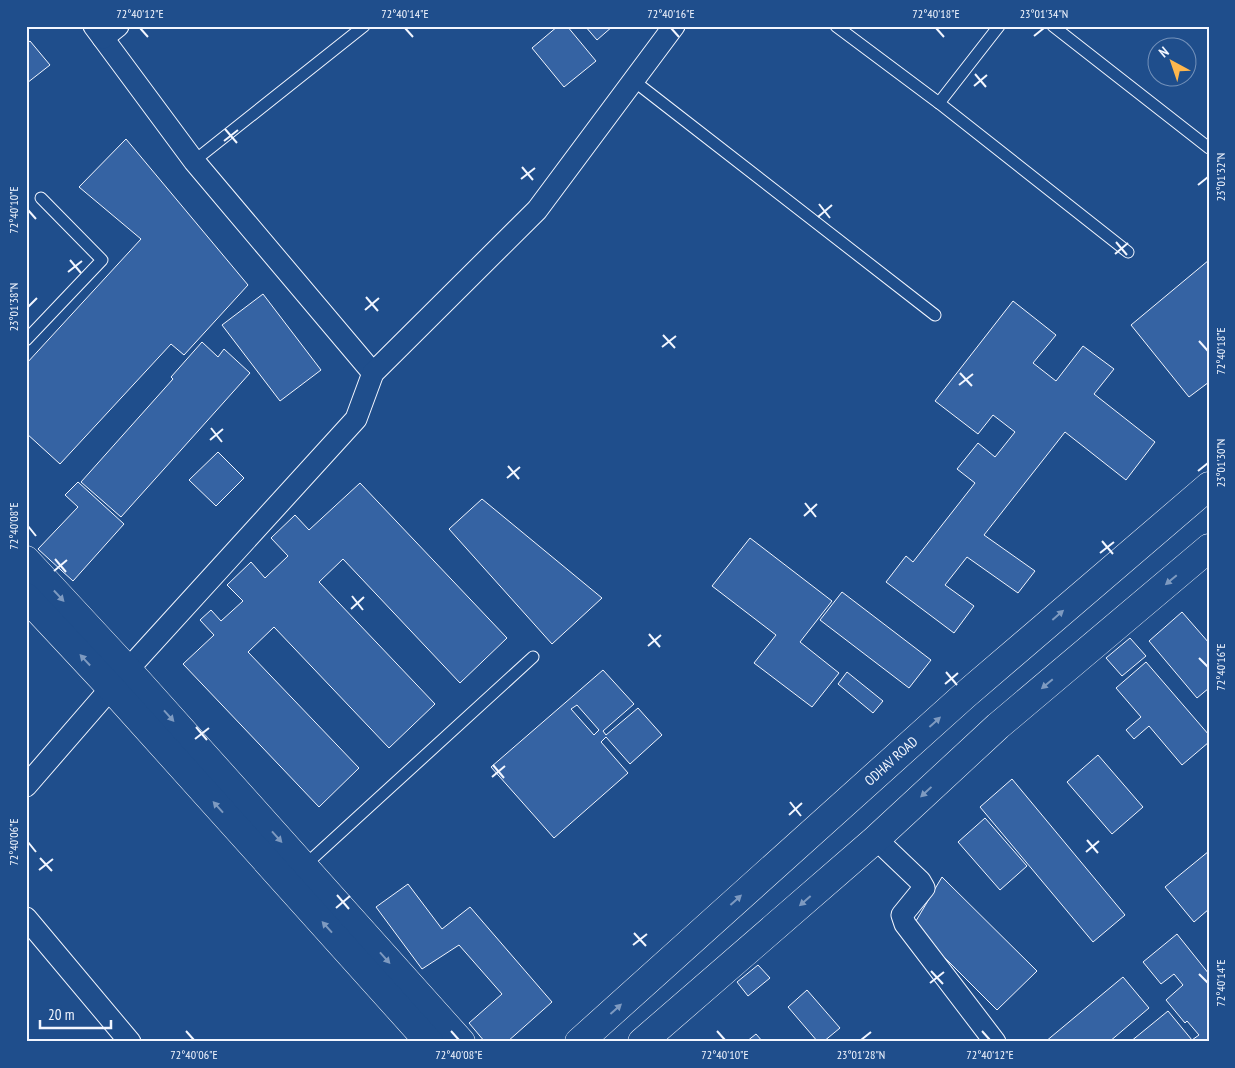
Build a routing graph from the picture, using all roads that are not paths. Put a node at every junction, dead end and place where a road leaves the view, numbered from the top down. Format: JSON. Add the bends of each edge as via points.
{"nodes":[{"id":1,"x":364,"y":26,"type":"edge"},
{"id":2,"x":674,"y":26,"type":"edge"},
{"id":3,"x":836,"y":26,"type":"edge"},
{"id":4,"x":999,"y":26,"type":"edge"},
{"id":5,"x":1053,"y":26,"type":"edge"},
{"id":6,"x":105,"y":30,"type":"edge"},
{"id":7,"x":634,"y":81,"type":"junction"},
{"id":8,"x":939,"y":103,"type":"junction"},
{"id":9,"x":1209,"y":148,"type":"edge"},
{"id":10,"x":194,"y":161,"type":"junction"},
{"id":11,"x":40,"y":198,"type":"dead end"},
{"id":12,"x":1128,"y":252,"type":"dead end"},
{"id":13,"x":935,"y":315,"type":"dead end"},
{"id":14,"x":26,"y":340,"type":"edge"},
{"id":15,"x":373,"y":374,"type":"junction"},
{"id":16,"x":1209,"y":486,"type":"edge"},
{"id":17,"x":1209,"y":548,"type":"edge"},
{"id":18,"x":26,"y":560,"type":"edge"},
{"id":19,"x":26,"y":597,"type":"edge"},
{"id":20,"x":533,"y":657,"type":"dead end"},
{"id":21,"x":120,"y":679,"type":"junction"},
{"id":22,"x":26,"y":786,"type":"edge"},
{"id":23,"x":876,"y":839,"type":"junction"},
{"id":24,"x":303,"y":867,"type":"junction"},
{"id":25,"x":26,"y":918,"type":"edge"},
{"id":26,"x":130,"y":1042,"type":"edge"},
{"id":27,"x":430,"y":1042,"type":"edge"},
{"id":28,"x":461,"y":1042,"type":"edge"},
{"id":29,"x":579,"y":1042,"type":"edge"},
{"id":30,"x":642,"y":1042,"type":"edge"},
{"id":31,"x":995,"y":1042,"type":"edge"}],
"edges":[{"from":1,"to":10,"type":"lane"},
{"from":2,"to":7,"type":"street"},
{"from":3,"to":8,"type":"lane"},
{"from":4,"to":8,"type":"lane"},
{"from":5,"to":9,"type":"lane"},
{"from":6,"to":10,"type":"street"},
{"from":7,"to":13,"type":"lane"},
{"from":7,"to":15,"type":"street","via":[[537,210]]},
{"from":8,"to":12,"type":"lane"},
{"from":10,"to":15,"type":"street"},
{"from":11,"to":14,"type":"lane","via":[[102,260]]},
{"from":15,"to":21,"type":"street","via":[[356,419]]},
{"from":29,"to":16,"type":"main road","name":"ODHAV ROAD","one_way":true,"via":[[965,695]]},
{"from":17,"to":23,"type":"main road","one_way":true,"via":[[998,726]]},
{"from":18,"to":21,"type":"main road","one_way":true},
{"from":21,"to":19,"type":"main road","one_way":true},
{"from":20,"to":24,"type":"lane"},
{"from":21,"to":22,"type":"street"},
{"from":21,"to":24,"type":"main road","one_way":true},
{"from":27,"to":21,"type":"main road","one_way":true},
{"from":23,"to":30,"type":"main road","one_way":true},
{"from":23,"to":31,"type":"street","via":[[924,888],[902,915],[905,924]]},
{"from":24,"to":28,"type":"main road","one_way":true},
{"from":25,"to":26,"type":"street"}]}
